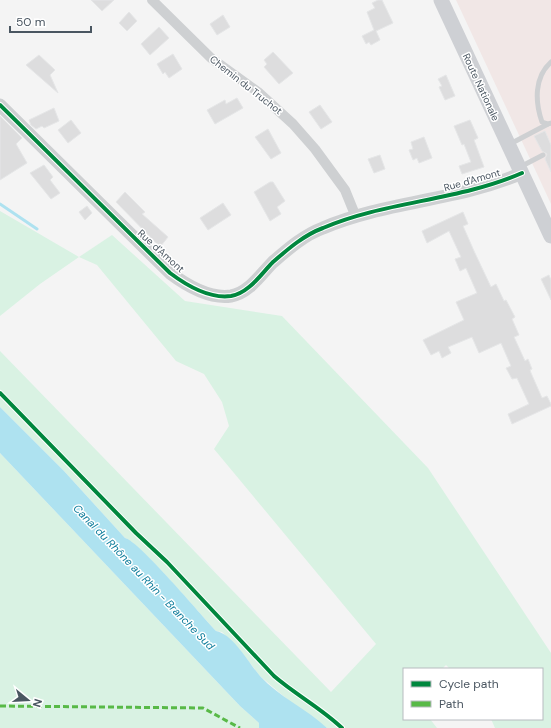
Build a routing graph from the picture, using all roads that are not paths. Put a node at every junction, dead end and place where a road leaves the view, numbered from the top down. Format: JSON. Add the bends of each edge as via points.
{"nodes":[{"id":1,"x":152,"y":0,"type":"edge"},
{"id":2,"x":441,"y":0,"type":"edge"},
{"id":3,"x":551,"y":62,"type":"edge"},
{"id":4,"x":0,"y":105,"type":"edge"},
{"id":5,"x":549,"y":124,"type":"edge"},
{"id":6,"x":508,"y":145,"type":"junction"},
{"id":7,"x":543,"y":155,"type":"dead end"},
{"id":8,"x":520,"y":170,"type":"junction"},
{"id":9,"x":356,"y":217,"type":"junction"},
{"id":10,"x":551,"y":236,"type":"edge"}],
"edges":[{"from":1,"to":9,"type":"street","name":"Chemin du Truchot","via":[[210,58],[258,92],[293,124],[345,190]]},
{"from":2,"to":6,"type":"main road","name":"Route Nationale"},
{"from":3,"to":5,"type":"lane","via":[[542,74],[536,92],[542,122]]},
{"from":4,"to":9,"type":"street","name":"Rue d'Amont","via":[[164,268],[188,285],[212,294],[230,296],[242,292],[273,262],[309,235]]},
{"from":5,"to":6,"type":"lane"},
{"from":6,"to":8,"type":"main road","name":"Route Nationale"},
{"from":7,"to":8,"type":"lane"},
{"from":8,"to":9,"type":"street","name":"Rue d'Amont","via":[[454,194]]},
{"from":8,"to":10,"type":"main road","name":"Route Nationale"}]}
